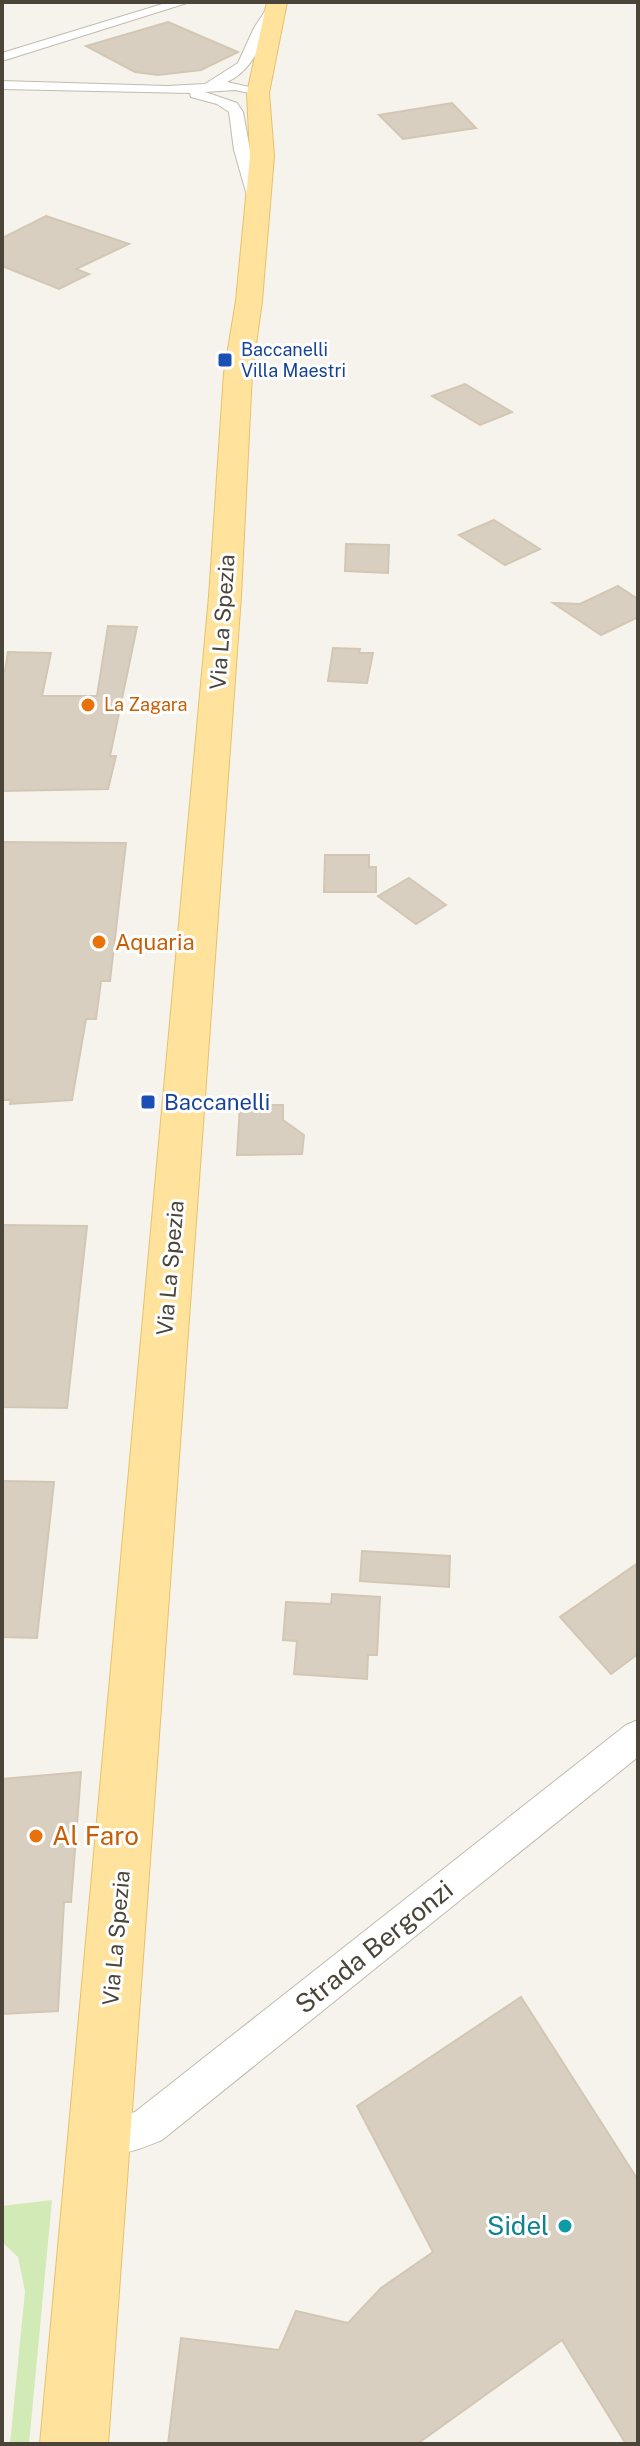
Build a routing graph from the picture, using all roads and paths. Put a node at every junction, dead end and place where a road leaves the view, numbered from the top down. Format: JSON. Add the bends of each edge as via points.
{"nodes":[{"id":1,"x":183,"y":2,"type":"edge"},
{"id":2,"x":276,"y":3,"type":"edge"},
{"id":3,"x":2,"y":57,"type":"edge"},
{"id":4,"x":2,"y":85,"type":"edge"},
{"id":5,"x":180,"y":90,"type":"junction"},
{"id":6,"x":258,"y":93,"type":"junction"},
{"id":7,"x":258,"y":206,"type":"junction"},
{"id":8,"x":638,"y":1736,"type":"edge"},
{"id":9,"x":100,"y":2134,"type":"junction"},
{"id":10,"x":74,"y":2444,"type":"edge"}],
"edges":[{"from":1,"to":3,"type":"street"},
{"from":2,"to":5,"type":"street","via":[[244,68],[232,77]]},
{"from":2,"to":6,"type":"main road","name":"Via La Spezia"},
{"from":4,"to":5,"type":"street"},
{"from":5,"to":6,"type":"street","via":[[222,97]]},
{"from":5,"to":7,"type":"street","via":[[232,106]]},
{"from":6,"to":7,"type":"main road","name":"Via La Spezia"},
{"from":7,"to":9,"type":"main road","name":"Via La Spezia","via":[[238,373],[225,596]]},
{"from":8,"to":9,"type":"street","name":"Strada Bergonzi","via":[[148,2126],[126,2135]]},
{"from":9,"to":10,"type":"main road","name":"Via La Spezia"}]}
